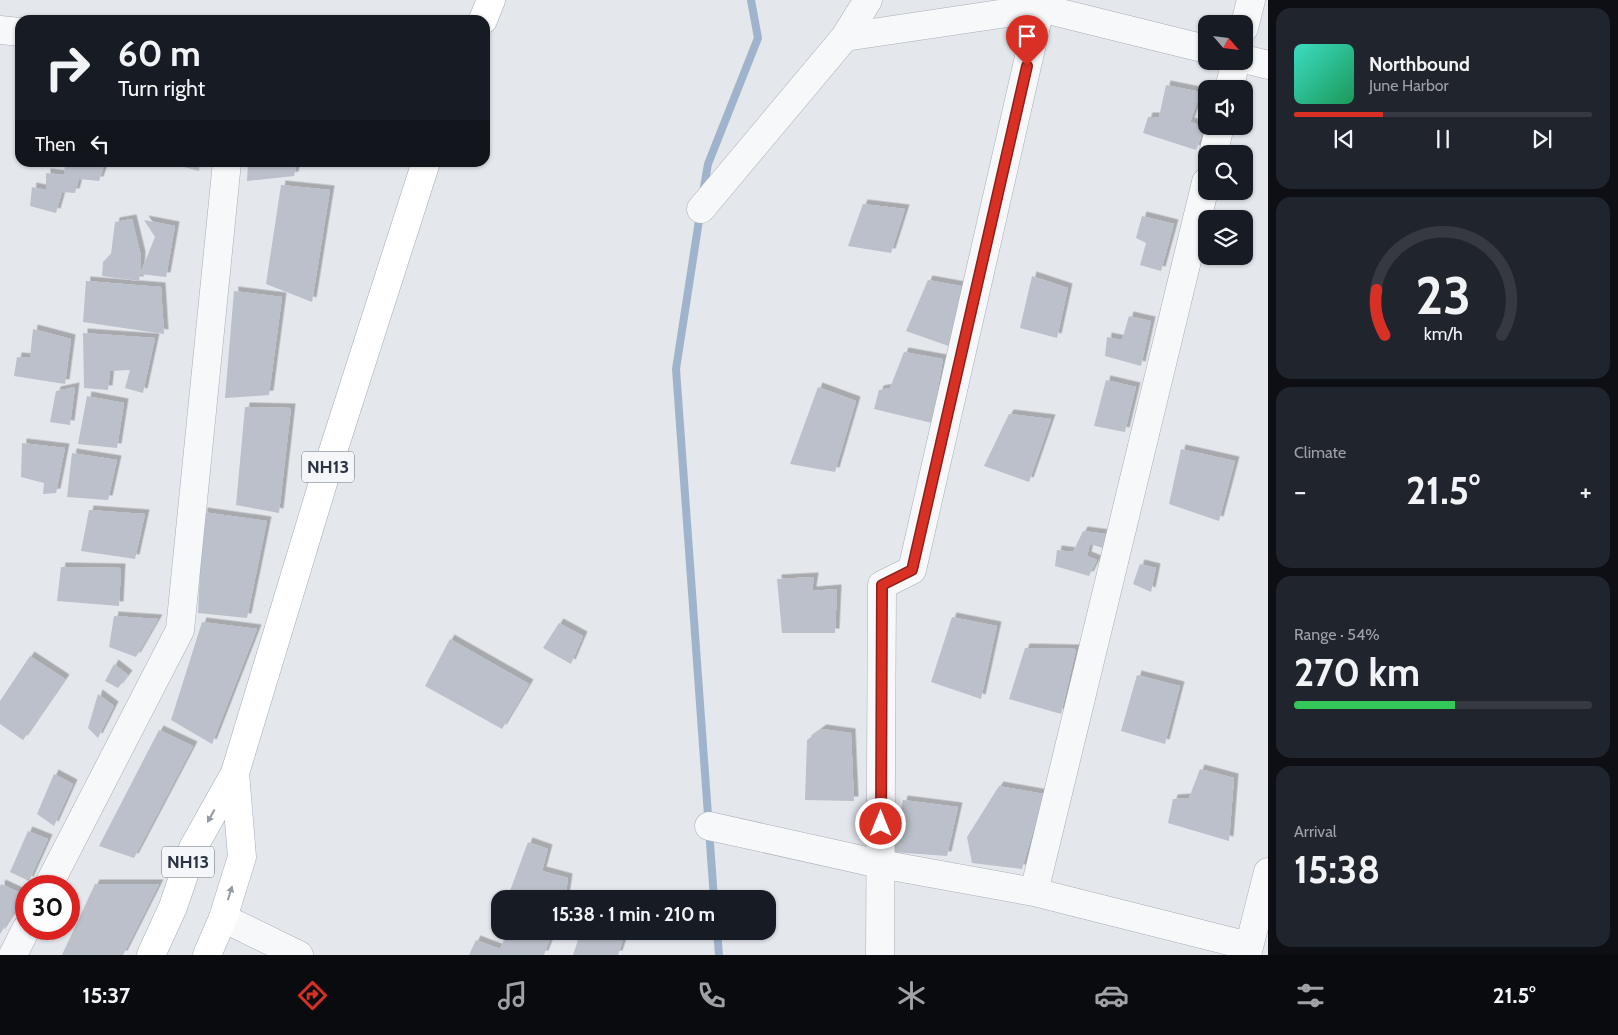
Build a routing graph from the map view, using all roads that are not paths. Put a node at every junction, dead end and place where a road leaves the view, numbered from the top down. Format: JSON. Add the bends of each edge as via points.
{"nodes":[{"id":1,"x":491,"y":0,"type":"edge"},
{"id":2,"x":868,"y":0,"type":"edge"},
{"id":3,"x":1250,"y":0,"type":"edge"},
{"id":4,"x":1041,"y":4,"type":"edge"},
{"id":5,"x":485,"y":15,"type":"edge"},
{"id":6,"x":1247,"y":15,"type":"edge"},
{"id":7,"x":0,"y":30,"type":"edge"},
{"id":8,"x":15,"y":32,"type":"edge"},
{"id":9,"x":845,"y":37,"type":"junction"},
{"id":10,"x":1198,"y":47,"type":"edge"},
{"id":11,"x":1253,"y":61,"type":"edge"},
{"id":12,"x":1268,"y":65,"type":"edge"},
{"id":13,"x":226,"y":167,"type":"edge"},
{"id":14,"x":424,"y":167,"type":"edge"},
{"id":15,"x":1202,"y":200,"type":"edge"},
{"id":16,"x":701,"y":209,"type":"dead end"},
{"id":17,"x":234,"y":773,"type":"junction"},
{"id":18,"x":709,"y":826,"type":"dead end"},
{"id":19,"x":880,"y":864,"type":"junction"},
{"id":20,"x":1268,"y":872,"type":"edge"},
{"id":21,"x":54,"y":875,"type":"edge"},
{"id":22,"x":1034,"y":892,"type":"junction"},
{"id":23,"x":223,"y":918,"type":"junction"},
{"id":24,"x":20,"y":940,"type":"edge"},
{"id":25,"x":1248,"y":950,"type":"edge"},
{"id":26,"x":13,"y":955,"type":"edge"},
{"id":27,"x":151,"y":955,"type":"edge"},
{"id":28,"x":208,"y":955,"type":"edge"},
{"id":29,"x":299,"y":955,"type":"edge"},
{"id":30,"x":880,"y":955,"type":"edge"}],
"edges":[{"from":1,"to":5,"type":"main road"},
{"from":2,"to":9,"type":"street"},
{"from":3,"to":6,"type":"street"},
{"from":4,"to":9,"type":"street"},
{"from":4,"to":10,"type":"street"},
{"from":4,"to":19,"type":"street","via":[[912,570],[882,585]]},
{"from":7,"to":8,"type":"street"},
{"from":9,"to":16,"type":"street"},
{"from":11,"to":12,"type":"street"},
{"from":13,"to":21,"type":"street","via":[[180,630]]},
{"from":14,"to":17,"type":"main road","number":"NH13"},
{"from":15,"to":22,"type":"street"},
{"from":23,"to":17,"type":"main road","number":"NH13","one_way":true,"via":[[242,857]]},
{"from":17,"to":27,"type":"main road","number":"NH13","one_way":true,"via":[[193,848]]},
{"from":18,"to":19,"type":"street"},
{"from":19,"to":22,"type":"street"},
{"from":19,"to":30,"type":"street"},
{"from":20,"to":25,"type":"street"},
{"from":22,"to":25,"type":"street"},
{"from":23,"to":28,"type":"main road","number":"NH13"},
{"from":23,"to":29,"type":"street"},
{"from":24,"to":26,"type":"street"}]}
